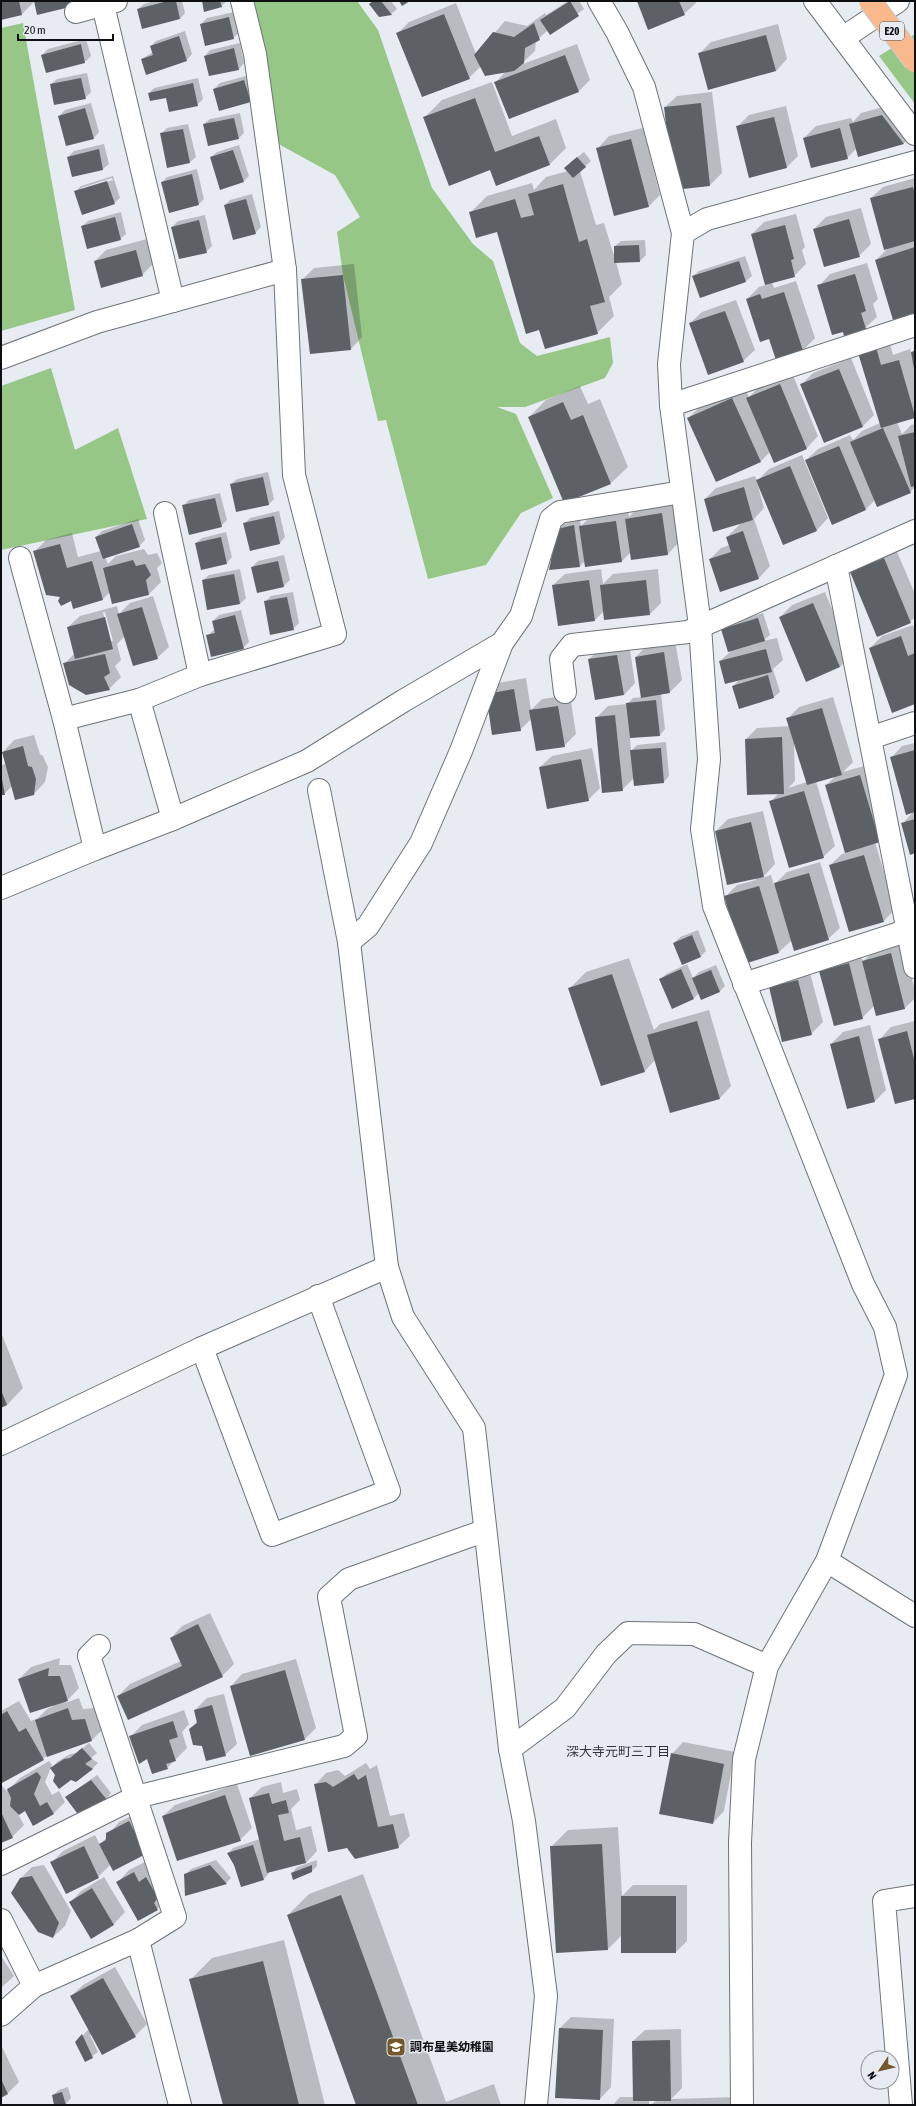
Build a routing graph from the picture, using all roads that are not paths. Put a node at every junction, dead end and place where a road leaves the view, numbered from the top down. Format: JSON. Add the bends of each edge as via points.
{"nodes":[{"id":1,"x":242,"y":1,"type":"edge"},
{"id":2,"x":599,"y":1,"type":"edge"},
{"id":3,"x":815,"y":1,"type":"edge"},
{"id":4,"x":870,"y":1,"type":"edge"},
{"id":5,"x":898,"y":1,"type":"edge"},
{"id":6,"x":110,"y":3,"type":"edge"},
{"id":7,"x":76,"y":12,"type":"dead end"},
{"id":8,"x":843,"y":38,"type":"junction"},
{"id":9,"x":915,"y":61,"type":"edge"},
{"id":10,"x":915,"y":134,"type":"edge"},
{"id":11,"x":915,"y":162,"type":"edge"},
{"id":12,"x":684,"y":233,"type":"junction"},
{"id":13,"x":285,"y":270,"type":"junction"},
{"id":14,"x":174,"y":301,"type":"junction"},
{"id":15,"x":915,"y":325,"type":"edge"},
{"id":16,"x":1,"y":358,"type":"edge"},
{"id":17,"x":671,"y":405,"type":"junction"},
{"id":18,"x":682,"y":492,"type":"junction"},
{"id":19,"x":165,"y":513,"type":"dead end"},
{"id":20,"x":915,"y":531,"type":"edge"},
{"id":21,"x":20,"y":558,"type":"dead end"},
{"id":22,"x":836,"y":566,"type":"junction"},
{"id":23,"x":700,"y":626,"type":"junction"},
{"id":24,"x":502,"y":643,"type":"junction"},
{"id":25,"x":200,"y":675,"type":"junction"},
{"id":26,"x":565,"y":692,"type":"dead end"},
{"id":27,"x":139,"y":700,"type":"junction"},
{"id":28,"x":64,"y":719,"type":"junction"},
{"id":29,"x":915,"y":724,"type":"edge"},
{"id":30,"x":870,"y":738,"type":"junction"},
{"id":31,"x":319,"y":790,"type":"dead end"},
{"id":32,"x":173,"y":819,"type":"junction"},
{"id":33,"x":95,"y":849,"type":"junction"},
{"id":34,"x":1,"y":888,"type":"edge"},
{"id":35,"x":911,"y":929,"type":"edge"},
{"id":36,"x":348,"y":942,"type":"junction"},
{"id":37,"x":915,"y":967,"type":"edge"},
{"id":38,"x":744,"y":984,"type":"junction"},
{"id":39,"x":387,"y":1266,"type":"junction"},
{"id":40,"x":318,"y":1296,"type":"junction"},
{"id":41,"x":202,"y":1348,"type":"junction"},
{"id":42,"x":1,"y":1444,"type":"edge"},
{"id":43,"x":484,"y":1531,"type":"junction"},
{"id":44,"x":827,"y":1561,"type":"junction"},
{"id":45,"x":915,"y":1616,"type":"edge"},
{"id":46,"x":99,"y":1646,"type":"dead end"},
{"id":47,"x":767,"y":1666,"type":"junction"},
{"id":48,"x":510,"y":1749,"type":"junction"},
{"id":49,"x":136,"y":1797,"type":"junction"},
{"id":50,"x":1,"y":1864,"type":"edge"},
{"id":51,"x":915,"y":1896,"type":"edge"},
{"id":52,"x":1,"y":1920,"type":"edge"},
{"id":53,"x":138,"y":1940,"type":"junction"},
{"id":54,"x":34,"y":1986,"type":"junction"},
{"id":55,"x":1,"y":2014,"type":"edge"},
{"id":56,"x":180,"y":2105,"type":"edge"},
{"id":57,"x":536,"y":2105,"type":"edge"},
{"id":58,"x":742,"y":2105,"type":"edge"},
{"id":59,"x":901,"y":2105,"type":"edge"}],
"edges":[{"from":1,"to":13,"type":"street","via":[[255,54]]},
{"from":2,"to":12,"type":"street","via":[[644,87]]},
{"from":3,"to":8,"type":"street"},
{"from":4,"to":9,"type":"highway","number":"E20","bridge":true},
{"from":5,"to":8,"type":"street"},
{"from":6,"to":7,"type":"street"},
{"from":6,"to":14,"type":"street"},
{"from":8,"to":10,"type":"street"},
{"from":11,"to":12,"type":"street","via":[[707,219]]},
{"from":12,"to":17,"type":"street","via":[[669,364]]},
{"from":13,"to":14,"type":"street"},
{"from":13,"to":25,"type":"street","via":[[294,475],[335,634]]},
{"from":14,"to":16,"type":"street","via":[[97,322]]},
{"from":15,"to":17,"type":"street"},
{"from":17,"to":18,"type":"street"},
{"from":18,"to":23,"type":"street"},
{"from":18,"to":24,"type":"street","via":[[560,512],[551,519],[521,616]]},
{"from":19,"to":25,"type":"street"},
{"from":20,"to":22,"type":"street"},
{"from":21,"to":28,"type":"street"},
{"from":22,"to":23,"type":"street"},
{"from":22,"to":30,"type":"street"},
{"from":23,"to":26,"type":"street","via":[[688,632],[572,645],[561,659]]},
{"from":23,"to":38,"type":"street","via":[[709,759],[702,829],[714,906]]},
{"from":24,"to":32,"type":"street","via":[[307,761]]},
{"from":24,"to":36,"type":"street","via":[[461,751],[421,843],[368,926]]},
{"from":25,"to":27,"type":"street"},
{"from":27,"to":28,"type":"street"},
{"from":27,"to":32,"type":"street"},
{"from":28,"to":33,"type":"street"},
{"from":29,"to":30,"type":"street"},
{"from":30,"to":35,"type":"street"},
{"from":31,"to":36,"type":"street"},
{"from":32,"to":33,"type":"street"},
{"from":33,"to":34,"type":"street"},
{"from":35,"to":37,"type":"street"},
{"from":35,"to":38,"type":"street"},
{"from":36,"to":39,"type":"street"},
{"from":38,"to":44,"type":"street","via":[[863,1284],[885,1327],[896,1375]]},
{"from":39,"to":40,"type":"street"},
{"from":39,"to":43,"type":"street","via":[[403,1317],[474,1428]]},
{"from":40,"to":41,"type":"street"},
{"from":40,"to":41,"type":"street","via":[[389,1491],[272,1535]]},
{"from":41,"to":42,"type":"street"},
{"from":43,"to":48,"type":"street"},
{"from":43,"to":49,"type":"street","via":[[349,1579],[329,1597],[356,1736],[344,1746]]},
{"from":44,"to":45,"type":"street"},
{"from":44,"to":47,"type":"street"},
{"from":46,"to":49,"type":"street","via":[[88,1656]]},
{"from":47,"to":48,"type":"street","via":[[694,1634],[628,1633],[606,1654],[565,1708]]},
{"from":47,"to":58,"type":"street","via":[[744,1759],[743,1774],[740,1843]]},
{"from":48,"to":57,"type":"street","via":[[524,1821],[546,1996]]},
{"from":49,"to":50,"type":"street"},
{"from":49,"to":53,"type":"street","via":[[175,1917]]},
{"from":51,"to":59,"type":"street","via":[[884,1901]]},
{"from":52,"to":54,"type":"street"},
{"from":53,"to":54,"type":"street"},
{"from":53,"to":56,"type":"street"},
{"from":54,"to":55,"type":"street"}]}
